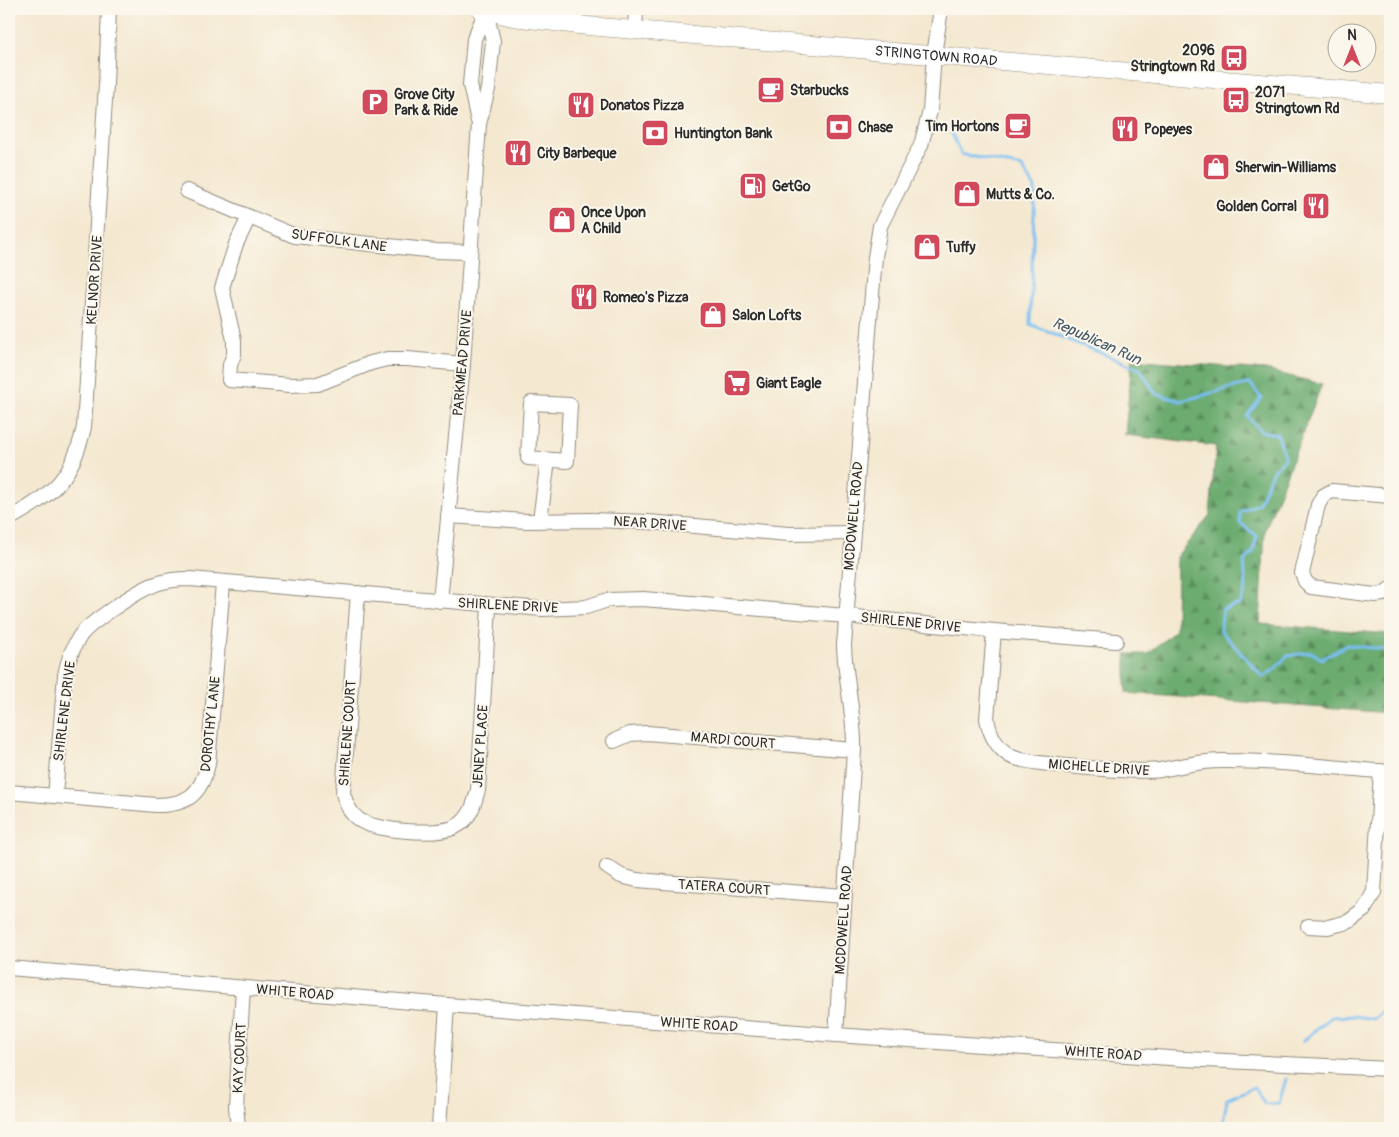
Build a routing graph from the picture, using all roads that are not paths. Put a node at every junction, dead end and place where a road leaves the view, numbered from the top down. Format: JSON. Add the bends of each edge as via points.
{"nodes":[{"id":1,"x":109,"y":9,"type":"edge"},
{"id":2,"x":485,"y":9,"type":"edge"},
{"id":3,"x":636,"y":9,"type":"edge"},
{"id":4,"x":941,"y":9,"type":"edge"},
{"id":5,"x":635,"y":30,"type":"junction"},
{"id":6,"x":934,"y":55,"type":"junction"},
{"id":7,"x":1390,"y":94,"type":"edge"},
{"id":8,"x":187,"y":191,"type":"dead end"},
{"id":9,"x":249,"y":217,"type":"junction"},
{"id":10,"x":470,"y":252,"type":"junction"},
{"id":11,"x":462,"y":364,"type":"junction"},
{"id":12,"x":548,"y":460,"type":"junction"},
{"id":13,"x":1390,"y":496,"type":"edge"},
{"id":14,"x":448,"y":516,"type":"junction"},
{"id":15,"x":9,"y":519,"type":"edge"},
{"id":16,"x":540,"y":520,"type":"junction"},
{"id":17,"x":852,"y":533,"type":"junction"},
{"id":18,"x":222,"y":583,"type":"junction"},
{"id":19,"x":1390,"y":589,"type":"edge"},
{"id":20,"x":358,"y":594,"type":"junction"},
{"id":21,"x":440,"y":601,"type":"junction"},
{"id":22,"x":489,"y":606,"type":"junction"},
{"id":23,"x":846,"y":616,"type":"junction"},
{"id":24,"x":994,"y":631,"type":"junction"},
{"id":25,"x":1116,"y":642,"type":"dead end"},
{"id":26,"x":614,"y":741,"type":"dead end"},
{"id":27,"x":854,"y":750,"type":"junction"},
{"id":28,"x":1386,"y":771,"type":"edge"},
{"id":29,"x":9,"y":792,"type":"edge"},
{"id":30,"x":55,"y":796,"type":"junction"},
{"id":31,"x":406,"y":830,"type":"joint"},
{"id":32,"x":607,"y":867,"type":"dead end"},
{"id":33,"x":844,"y":896,"type":"junction"},
{"id":34,"x":1308,"y":926,"type":"dead end"},
{"id":35,"x":9,"y":968,"type":"edge"},
{"id":36,"x":243,"y":988,"type":"junction"},
{"id":37,"x":447,"y":1005,"type":"junction"},
{"id":38,"x":836,"y":1034,"type":"junction"},
{"id":39,"x":1390,"y":1069,"type":"edge"},
{"id":40,"x":238,"y":1128,"type":"edge"},
{"id":41,"x":439,"y":1128,"type":"edge"}],
"edges":[{"from":1,"to":15,"type":"street","name":"KELNOR DRIVE","via":[[84,427],[75,458],[57,486]]},
{"from":2,"to":5,"type":"main road","name":"STRINGTOWN ROAD","via":[[547,22]]},
{"from":2,"to":10,"type":"street","name":"PARKMEAD DRIVE","via":[[493,41],[488,89],[479,124]]},
{"from":3,"to":5,"type":"street"},
{"from":4,"to":6,"type":"street","name":"MCDOWELL ROAD"},
{"from":5,"to":6,"type":"main road","name":"STRINGTOWN ROAD"},
{"from":6,"to":7,"type":"main road","name":"STRINGTOWN ROAD"},
{"from":6,"to":17,"type":"street","name":"MCDOWELL ROAD","via":[[930,111],[922,145],[887,211],[877,240]]},
{"from":8,"to":9,"type":"street","name":"SUFFOLK LANE"},
{"from":9,"to":10,"type":"street","name":"SUFFOLK LANE","via":[[295,236]]},
{"from":9,"to":11,"type":"street","via":[[236,244],[222,288],[234,340],[229,380],[318,384],[387,360],[407,358]]},
{"from":10,"to":11,"type":"street","name":"PARKMEAD DRIVE"},
{"from":11,"to":14,"type":"street","name":"PARKMEAD DRIVE"},
{"from":12,"to":12,"type":"street","via":[[567,461],[570,405],[531,403],[528,458]]},
{"from":12,"to":16,"type":"street"},
{"from":13,"to":19,"type":"street","via":[[1332,491],[1324,496],[1318,505],[1302,573],[1311,587],[1375,595]]},
{"from":14,"to":16,"type":"street","name":"NEAR DRIVE"},
{"from":14,"to":21,"type":"street","name":"PARKMEAD DRIVE"},
{"from":16,"to":17,"type":"street","name":"NEAR DRIVE","via":[[648,522],[789,534]]},
{"from":17,"to":23,"type":"street","name":"MCDOWELL ROAD"},
{"from":18,"to":20,"type":"street","name":"SHIRLENE DRIVE"},
{"from":18,"to":30,"type":"street","name":"SHIRLENE DRIVE","via":[[178,579],[154,584],[92,623],[81,634],[68,659],[65,675]]},
{"from":18,"to":30,"type":"street","name":"DOROTHY LANE","via":[[208,764],[196,793],[181,803],[156,806]]},
{"from":20,"to":21,"type":"street","name":"SHIRLENE DRIVE"},
{"from":20,"to":31,"type":"street","name":"SHIRLENE COURT","via":[[343,793],[352,813],[360,820],[380,828]]},
{"from":21,"to":22,"type":"street","name":"SHIRLENE DRIVE"},
{"from":22,"to":23,"type":"street","name":"SHIRLENE DRIVE","via":[[543,609],[586,607],[608,600],[644,599]]},
{"from":22,"to":31,"type":"street","name":"JENEY PLACE","via":[[478,790],[472,812],[454,828],[432,832]]},
{"from":23,"to":24,"type":"street","name":"SHIRLENE DRIVE"},
{"from":23,"to":27,"type":"street","name":"MCDOWELL ROAD","via":[[844,658]]},
{"from":24,"to":25,"type":"street","name":"SHIRLENE DRIVE"},
{"from":24,"to":28,"type":"street","name":"MICHELLE DRIVE","via":[[987,719],[995,741],[1012,757],[1136,771],[1160,770],[1209,760]]},
{"from":26,"to":27,"type":"street","name":"MARDI COURT","via":[[630,734],[647,733]]},
{"from":27,"to":33,"type":"street","name":"MCDOWELL ROAD"},
{"from":28,"to":34,"type":"street","via":[[1374,892],[1364,910],[1348,922],[1328,927]]},
{"from":29,"to":30,"type":"street","name":"DOROTHY LANE"},
{"from":32,"to":33,"type":"street","name":"TATERA COURT","via":[[621,876],[637,880]]},
{"from":33,"to":38,"type":"street","name":"MCDOWELL ROAD"},
{"from":35,"to":36,"type":"street","name":"WHITE ROAD"},
{"from":36,"to":37,"type":"street","name":"WHITE ROAD"},
{"from":36,"to":40,"type":"street","name":"KAY COURT","via":[[236,1106]]},
{"from":37,"to":38,"type":"street","name":"WHITE ROAD"},
{"from":37,"to":41,"type":"street"},
{"from":38,"to":39,"type":"street","name":"WHITE ROAD","via":[[1184,1059]]}]}
